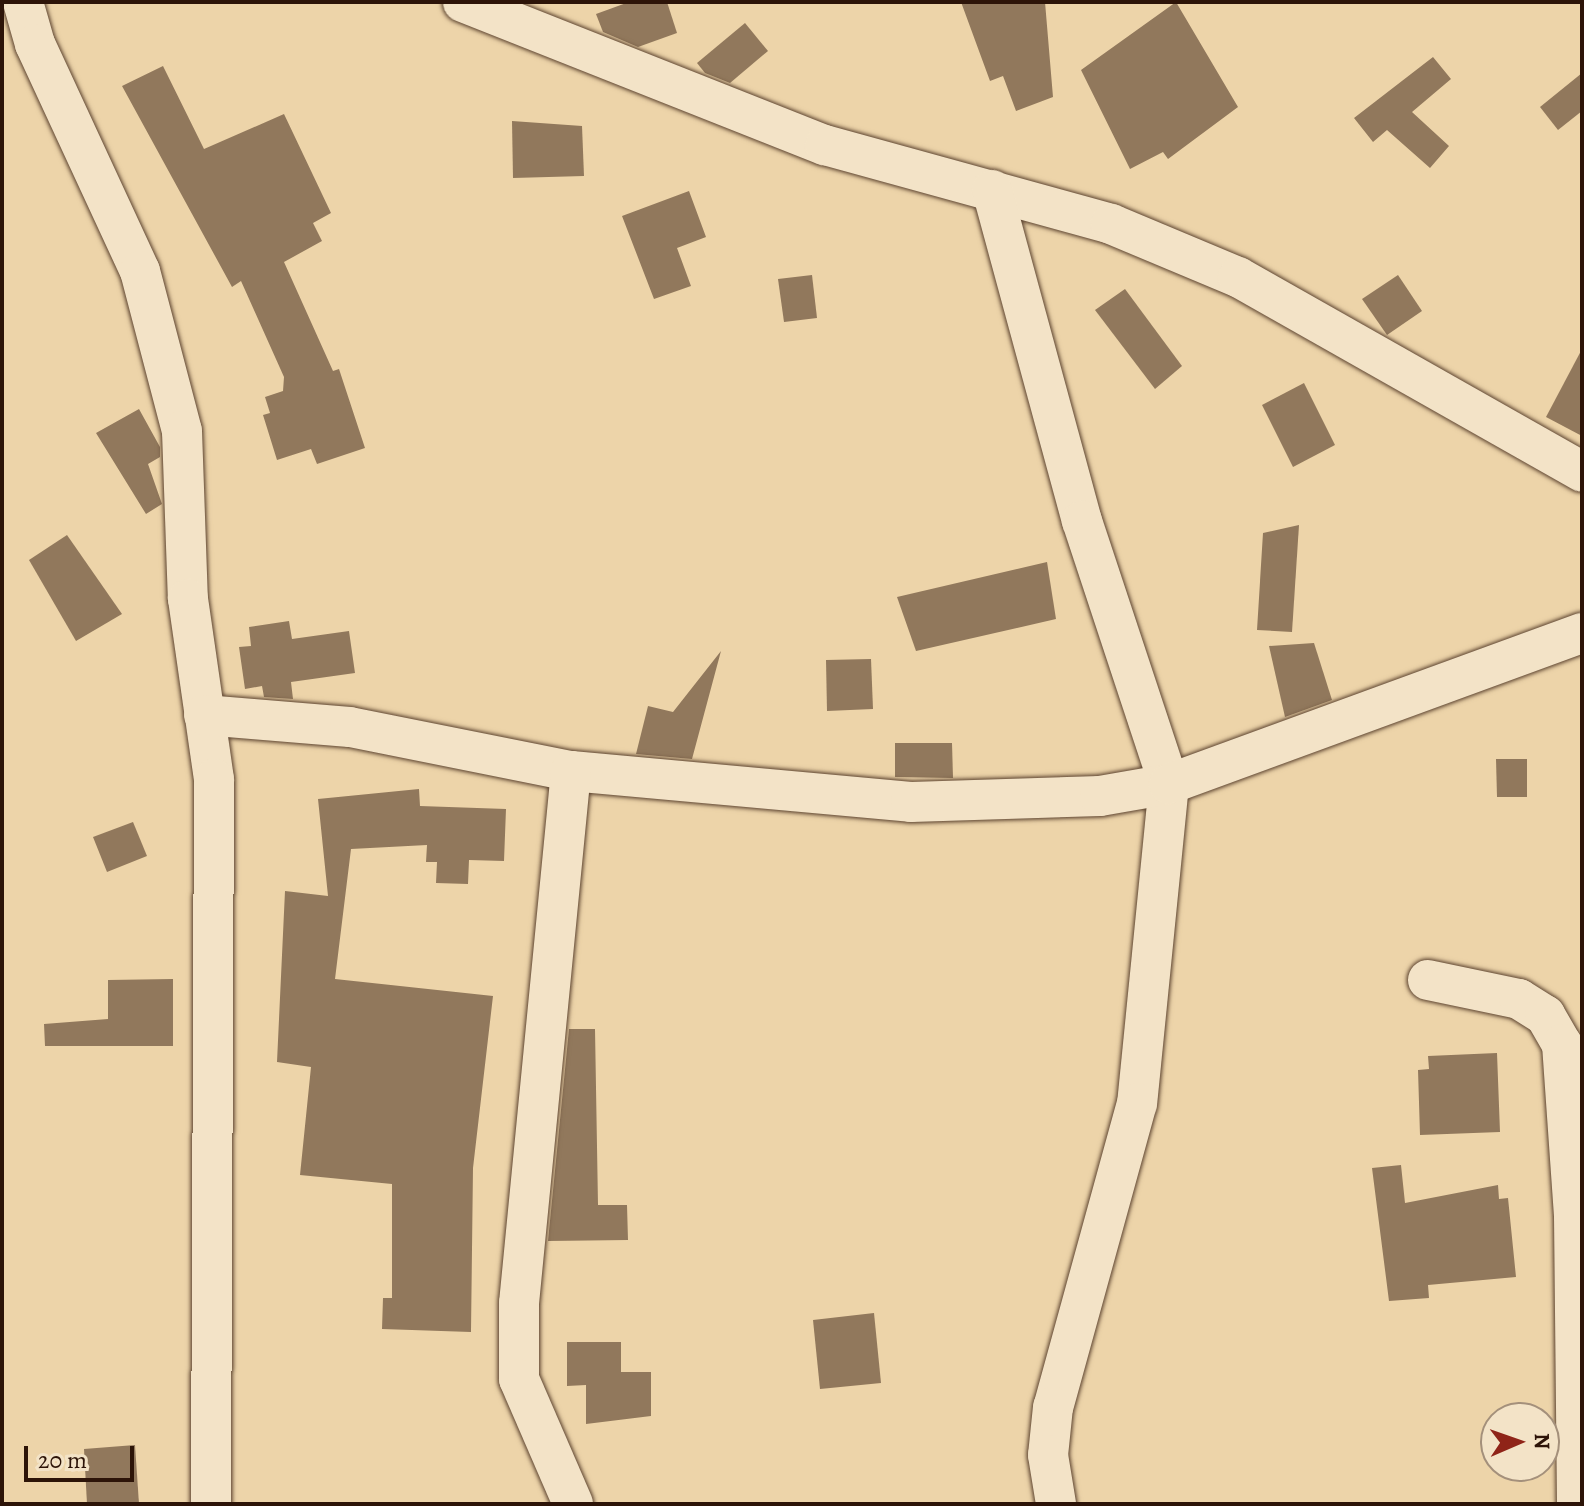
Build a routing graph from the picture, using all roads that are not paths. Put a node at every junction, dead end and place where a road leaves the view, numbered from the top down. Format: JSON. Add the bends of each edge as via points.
{"nodes":[{"id":1,"x":23,"y":2,"type":"edge"},
{"id":2,"x":494,"y":8,"type":"edge"},
{"id":3,"x":992,"y":190,"type":"junction"},
{"id":4,"x":1582,"y":472,"type":"edge"},
{"id":5,"x":1582,"y":633,"type":"edge"},
{"id":6,"x":204,"y":715,"type":"junction"},
{"id":7,"x":571,"y":771,"type":"junction"},
{"id":8,"x":1169,"y":784,"type":"junction"},
{"id":9,"x":1428,"y":980,"type":"dead end"},
{"id":10,"x":211,"y":1504,"type":"edge"},
{"id":11,"x":573,"y":1504,"type":"edge"},
{"id":12,"x":1056,"y":1504,"type":"edge"},
{"id":13,"x":1577,"y":1504,"type":"edge"}],
"edges":[{"from":1,"to":6,"type":"street","via":[[35,44],[140,271],[182,431],[188,599]]},
{"from":2,"to":3,"type":"street","via":[[825,145]]},
{"from":3,"to":4,"type":"street","via":[[1111,224],[1238,277]]},
{"from":3,"to":8,"type":"street","via":[[1082,521]]},
{"from":5,"to":8,"type":"street"},
{"from":6,"to":7,"type":"street","via":[[350,727]]},
{"from":6,"to":10,"type":"street","via":[[214,779]]},
{"from":7,"to":8,"type":"street","via":[[911,802],[1100,796]]},
{"from":7,"to":11,"type":"street","via":[[519,1303],[519,1379]]},
{"from":8,"to":12,"type":"street","via":[[1137,1103],[1053,1407],[1048,1455]]},
{"from":9,"to":13,"type":"street","via":[[1519,999],[1545,1015],[1562,1044],[1574,1216]]}]}
